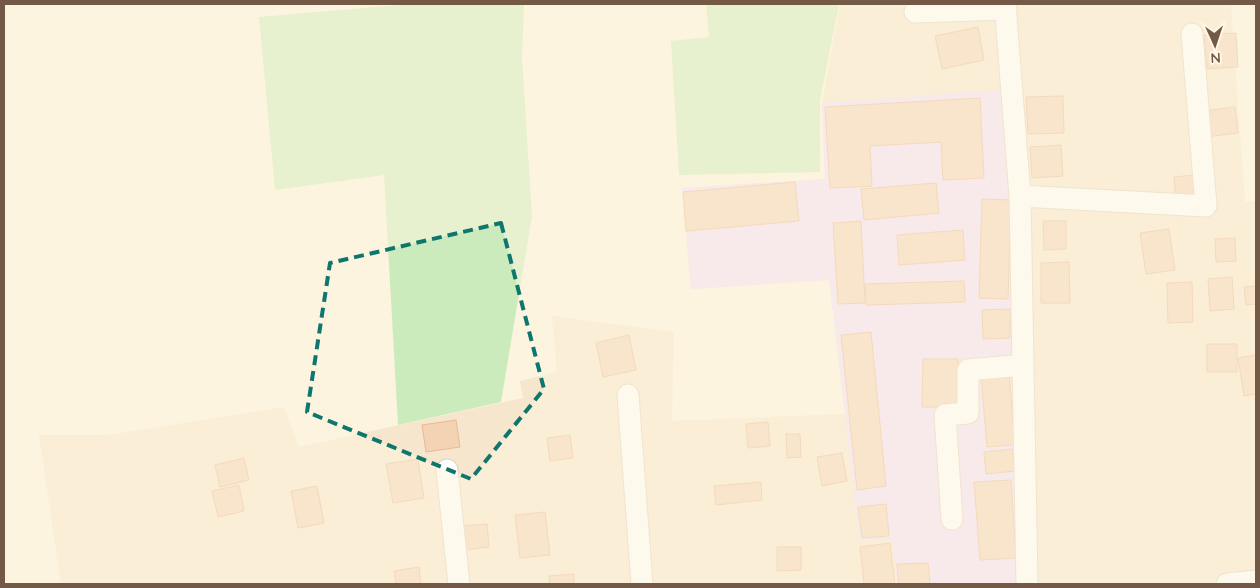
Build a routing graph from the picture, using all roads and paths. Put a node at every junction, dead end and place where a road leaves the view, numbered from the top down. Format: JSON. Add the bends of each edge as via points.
{"nodes":[{"id":1,"x":1005,"y":6,"type":"edge"},
{"id":2,"x":915,"y":12,"type":"dead end"},
{"id":3,"x":1192,"y":34,"type":"dead end"},
{"id":4,"x":1020,"y":196,"type":"junction"},
{"id":5,"x":1023,"y":366,"type":"junction"},
{"id":6,"x":628,"y":395,"type":"dead end"},
{"id":7,"x":447,"y":470,"type":"dead end"},
{"id":8,"x":952,"y":519,"type":"dead end"},
{"id":9,"x":1256,"y":581,"type":"edge"},
{"id":10,"x":459,"y":584,"type":"edge"},
{"id":11,"x":642,"y":584,"type":"edge"},
{"id":12,"x":1027,"y":584,"type":"edge"},
{"id":13,"x":1227,"y":584,"type":"edge"}],
"edges":[{"from":1,"to":2,"type":"street"},
{"from":1,"to":4,"type":"street"},
{"from":3,"to":4,"type":"street","via":[[1206,206]]},
{"from":4,"to":5,"type":"street"},
{"from":5,"to":8,"type":"street","via":[[968,370],[968,413],[946,415]]},
{"from":5,"to":12,"type":"street"},
{"from":6,"to":11,"type":"street"},
{"from":7,"to":10,"type":"street"},
{"from":9,"to":13,"type":"street"}]}
